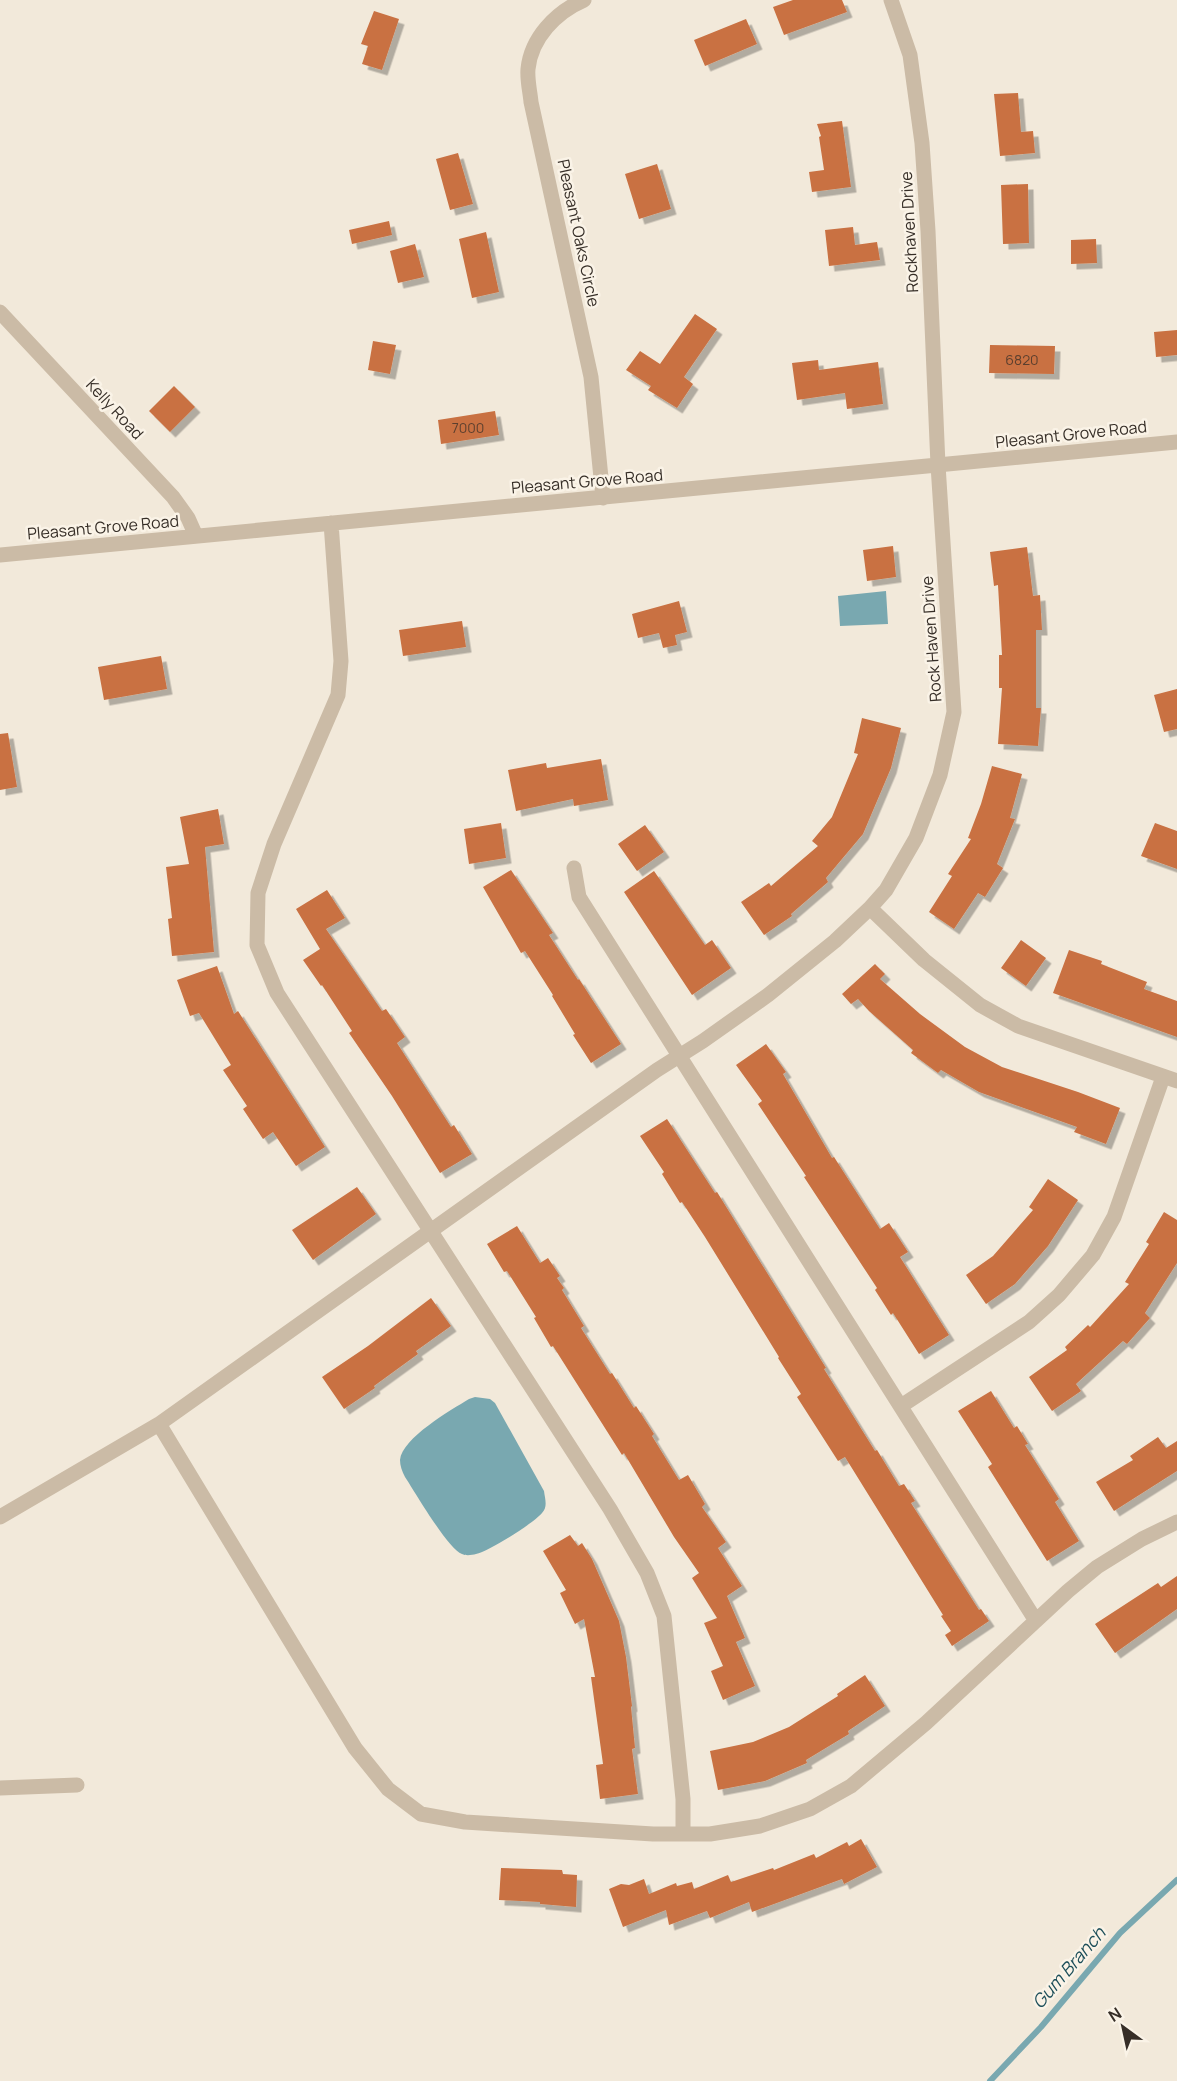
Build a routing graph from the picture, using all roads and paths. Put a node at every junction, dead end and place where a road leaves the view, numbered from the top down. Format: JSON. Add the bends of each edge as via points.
{"nodes":[{"id":1,"x":584,"y":0,"type":"edge"},
{"id":2,"x":891,"y":0,"type":"edge"},
{"id":3,"x":0,"y":312,"type":"edge"},
{"id":4,"x":1177,"y":441,"type":"edge"},
{"id":5,"x":938,"y":465,"type":"junction"},
{"id":6,"x":603,"y":498,"type":"junction"},
{"id":7,"x":332,"y":523,"type":"junction"},
{"id":8,"x":196,"y":536,"type":"junction"},
{"id":9,"x":0,"y":555,"type":"edge"},
{"id":10,"x":574,"y":868,"type":"dead end"},
{"id":11,"x":870,"y":908,"type":"junction"},
{"id":12,"x":678,"y":1056,"type":"junction"},
{"id":13,"x":1170,"y":1079,"type":"edge"},
{"id":14,"x":430,"y":1233,"type":"junction"},
{"id":15,"x":901,"y":1406,"type":"junction"},
{"id":16,"x":159,"y":1424,"type":"junction"},
{"id":17,"x":0,"y":1517,"type":"edge"},
{"id":18,"x":1177,"y":1522,"type":"edge"},
{"id":19,"x":1036,"y":1621,"type":"junction"},
{"id":20,"x":77,"y":1785,"type":"dead end"},
{"id":21,"x":0,"y":1788,"type":"edge"},
{"id":22,"x":683,"y":1834,"type":"junction"}],
"edges":[{"from":1,"to":6,"type":"street","name":"Pleasant Oaks Circle","via":[[549,24],[535,44],[528,72],[531,102],[591,377]]},
{"from":2,"to":5,"type":"street","name":"Rockhaven Drive","via":[[910,55],[922,143]]},
{"from":3,"to":8,"type":"street","name":"Kelly Road","via":[[173,497]]},
{"from":4,"to":5,"type":"street","name":"Pleasant Grove Road"},
{"from":5,"to":6,"type":"street","name":"Pleasant Grove Road"},
{"from":5,"to":11,"type":"street","name":"Rock Haven Drive","via":[[954,712],[940,775],[916,838],[886,890]]},
{"from":6,"to":7,"type":"street","name":"Pleasant Grove Road"},
{"from":7,"to":8,"type":"street","name":"Pleasant Grove Road"},
{"from":7,"to":14,"type":"street","via":[[341,661],[338,695],[258,893],[257,945],[277,993]]},
{"from":8,"to":9,"type":"street","name":"Pleasant Grove Road"},
{"from":10,"to":12,"type":"street","via":[[579,897]]},
{"from":11,"to":12,"type":"street","name":"Rock Haven Drive","via":[[768,995]]},
{"from":11,"to":13,"type":"street","via":[[924,960],[980,1005],[1018,1026]]},
{"from":12,"to":14,"type":"street","name":"Rock Haven Drive"},
{"from":12,"to":15,"type":"street"},
{"from":13,"to":15,"type":"street","via":[[1114,1217],[1093,1255],[1059,1295],[1029,1322]]},
{"from":14,"to":16,"type":"street","name":"Rock Haven Drive"},
{"from":14,"to":22,"type":"street","via":[[647,1573],[664,1616],[683,1798]]},
{"from":15,"to":19,"type":"street"},
{"from":16,"to":17,"type":"street","name":"Rock Haven Drive"},
{"from":16,"to":22,"type":"street","via":[[355,1748],[388,1789],[421,1814],[465,1822]]},
{"from":18,"to":19,"type":"street","via":[[1097,1567]]},
{"from":19,"to":22,"type":"street","via":[[851,1786],[810,1809],[760,1826]]},
{"from":20,"to":21,"type":"street"}]}
